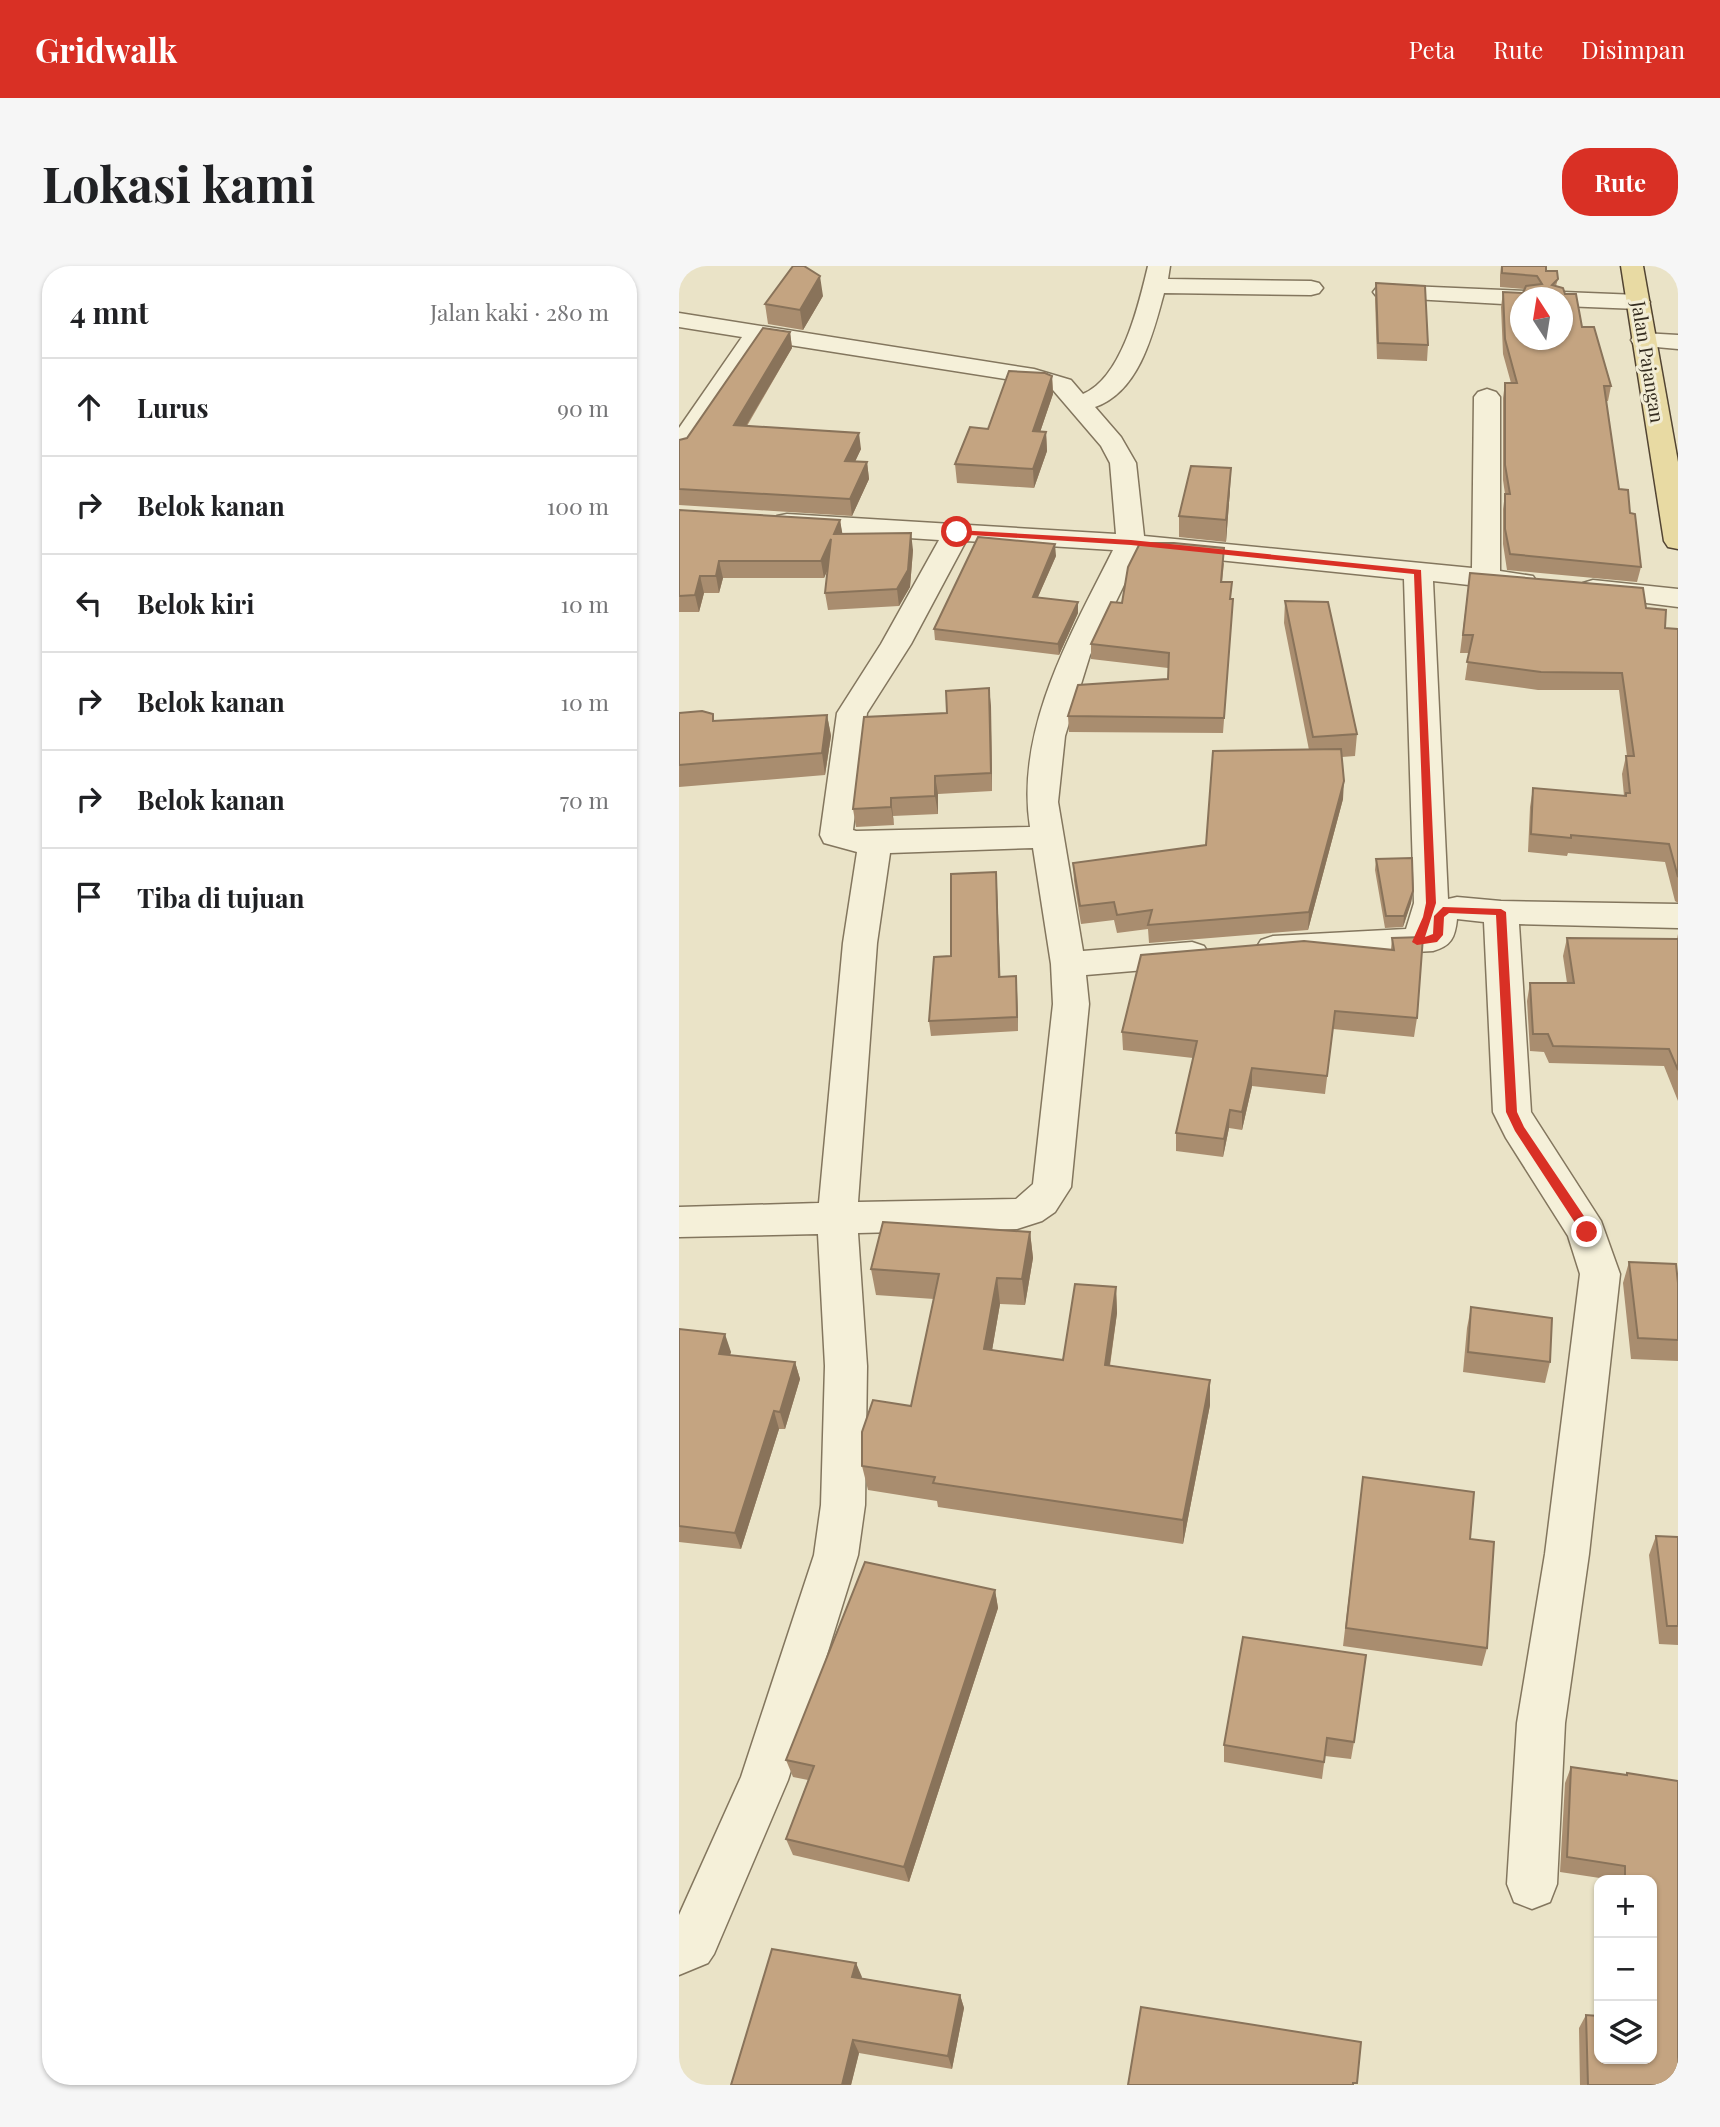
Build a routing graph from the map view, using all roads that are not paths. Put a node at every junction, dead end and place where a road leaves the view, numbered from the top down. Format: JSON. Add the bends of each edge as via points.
{"nodes":[{"id":1,"x":1632,"y":266,"type":"edge"},
{"id":2,"x":1157,"y":276,"type":"edge"},
{"id":3,"x":1311,"y":288,"type":"dead end"},
{"id":4,"x":1385,"y":292,"type":"edge"},
{"id":5,"x":1510,"y":297,"type":"edge"},
{"id":6,"x":1573,"y":299,"type":"edge"},
{"id":7,"x":1638,"y":302,"type":"junction"},
{"id":8,"x":679,"y":320,"type":"edge"},
{"id":9,"x":758,"y":332,"type":"junction"},
{"id":10,"x":1643,"y":340,"type":"junction"},
{"id":11,"x":1678,"y":342,"type":"edge"},
{"id":12,"x":1487,"y":397,"type":"dead end"},
{"id":13,"x":1079,"y":404,"type":"junction"},
{"id":14,"x":679,"y":447,"type":"edge"},
{"id":15,"x":762,"y":521,"type":"edge"},
{"id":16,"x":957,"y":532,"type":"junction"},
{"id":17,"x":1678,"y":541,"type":"edge"},
{"id":18,"x":1131,"y":543,"type":"junction"},
{"id":19,"x":1418,"y":572,"type":"junction"},
{"id":20,"x":1486,"y":579,"type":"junction"},
{"id":21,"x":1678,"y":598,"type":"edge"},
{"id":22,"x":1047,"y":837,"type":"junction"},
{"id":23,"x":875,"y":843,"type":"junction"},
{"id":24,"x":1501,"y":912,"type":"junction"},
{"id":25,"x":1678,"y":916,"type":"edge"},
{"id":26,"x":1417,"y":942,"type":"junction"},
{"id":27,"x":1068,"y":964,"type":"junction"},
{"id":28,"x":837,"y":1218,"type":"junction"},
{"id":29,"x":679,"y":1222,"type":"edge"},
{"id":30,"x":1532,"y":1884,"type":"dead end"},
{"id":31,"x":679,"y":1949,"type":"edge"}],
"edges":[{"from":1,"to":7,"type":"main road","name":"Jalan Pajangan"},
{"from":2,"to":3,"type":"street"},
{"from":2,"to":13,"type":"street","via":[[1127,363],[1101,397]]},
{"from":4,"to":5,"type":"street"},
{"from":6,"to":7,"type":"street"},
{"from":7,"to":10,"type":"main road","name":"Jalan Pajangan"},
{"from":8,"to":9,"type":"street"},
{"from":9,"to":13,"type":"street","via":[[1034,376],[1062,385]]},
{"from":9,"to":14,"type":"street"},
{"from":10,"to":11,"type":"street"},
{"from":10,"to":17,"type":"main road","name":"Jalan Pajangan"},
{"from":12,"to":20,"type":"street"},
{"from":13,"to":18,"type":"street","via":[[1123,463]]},
{"from":15,"to":16,"type":"street"},
{"from":16,"to":18,"type":"street"},
{"from":16,"to":23,"type":"street","via":[[895,644],[839,714],[836,835]]},
{"from":18,"to":19,"type":"street"},
{"from":18,"to":22,"type":"street","via":[[1075,655],[1050,736],[1042,803]]},
{"from":19,"to":20,"type":"street"},
{"from":19,"to":26,"type":"street","via":[[1431,903]]},
{"from":20,"to":21,"type":"street"},
{"from":22,"to":23,"type":"street"},
{"from":22,"to":27,"type":"street"},
{"from":23,"to":28,"type":"street","via":[[860,943]]},
{"from":24,"to":25,"type":"street"},
{"from":24,"to":26,"type":"street","via":[[1447,909],[1439,916],[1438,935]]},
{"from":24,"to":30,"type":"street","via":[[1512,1112],[1587,1232],[1599,1274],[1567,1555],[1541,1723]]},
{"from":26,"to":27,"type":"street","via":[[1327,943]]},
{"from":27,"to":28,"type":"street","via":[[1071,1004],[1052,1187],[1041,1203],[1017,1214]]},
{"from":28,"to":29,"type":"street"},
{"from":28,"to":31,"type":"street","via":[[846,1366],[843,1504],[836,1555],[764,1780],[696,1936],[690,1945]]}]}
